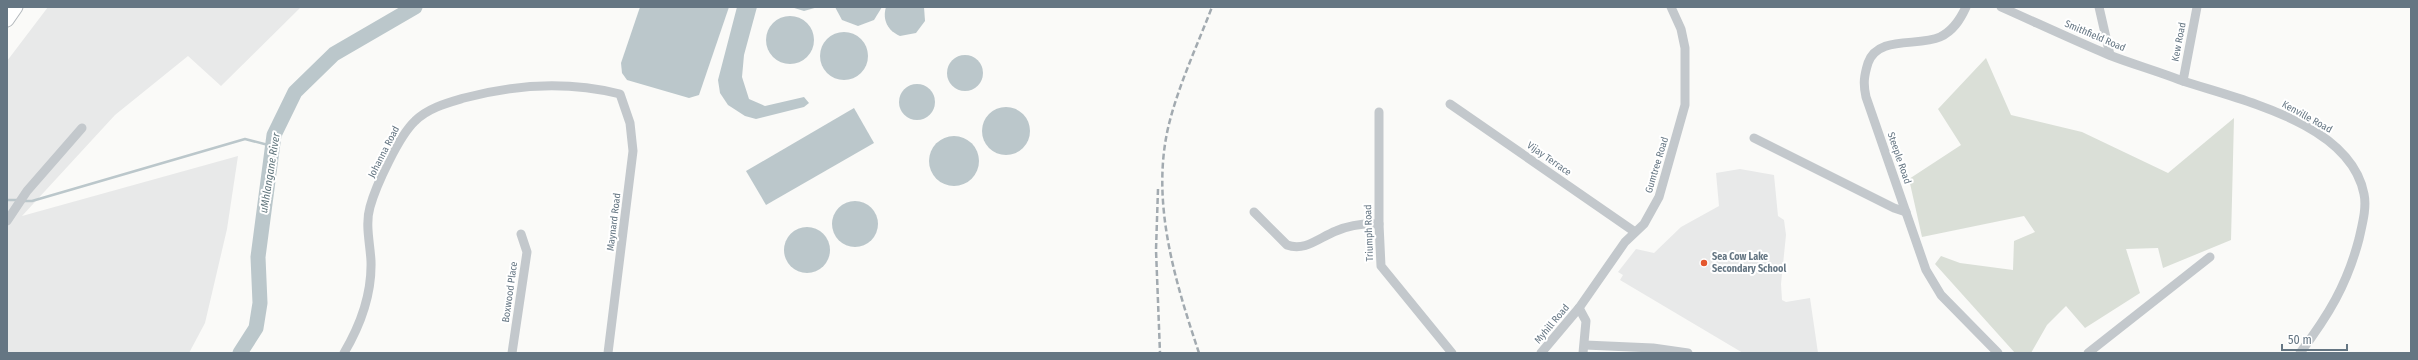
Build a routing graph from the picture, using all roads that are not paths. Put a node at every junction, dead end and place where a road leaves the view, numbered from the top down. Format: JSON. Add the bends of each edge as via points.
{"nodes":[{"id":1,"x":16,"y":7,"type":"edge"},
{"id":2,"x":1671,"y":7,"type":"edge"},
{"id":3,"x":1966,"y":7,"type":"edge"},
{"id":4,"x":2001,"y":7,"type":"edge"},
{"id":5,"x":2099,"y":7,"type":"edge"},
{"id":6,"x":2197,"y":7,"type":"edge"},
{"id":7,"x":7,"y":20,"type":"edge"},
{"id":8,"x":2110,"y":55,"type":"junction"},
{"id":9,"x":2183,"y":81,"type":"junction"},
{"id":10,"x":620,"y":94,"type":"joint"},
{"id":11,"x":1450,"y":104,"type":"dead end"},
{"id":12,"x":1379,"y":112,"type":"dead end"},
{"id":13,"x":82,"y":128,"type":"dead end"},
{"id":14,"x":1754,"y":138,"type":"dead end"},
{"id":15,"x":1254,"y":212,"type":"dead end"},
{"id":16,"x":1906,"y":212,"type":"junction"},
{"id":17,"x":7,"y":221,"type":"edge"},
{"id":18,"x":1379,"y":224,"type":"junction"},
{"id":19,"x":1635,"y":232,"type":"junction"},
{"id":20,"x":521,"y":234,"type":"dead end"},
{"id":21,"x":2210,"y":257,"type":"dead end"},
{"id":22,"x":1579,"y":308,"type":"junction"},
{"id":23,"x":1584,"y":349,"type":"edge"},
{"id":24,"x":344,"y":353,"type":"edge"},
{"id":25,"x":512,"y":353,"type":"edge"},
{"id":26,"x":608,"y":353,"type":"edge"},
{"id":27,"x":1452,"y":353,"type":"edge"},
{"id":28,"x":1541,"y":353,"type":"edge"},
{"id":29,"x":1688,"y":353,"type":"edge"},
{"id":30,"x":1998,"y":353,"type":"edge"},
{"id":31,"x":2088,"y":353,"type":"edge"},
{"id":32,"x":2300,"y":353,"type":"edge"}],
"edges":[{"from":1,"to":7,"type":"highway"},
{"from":2,"to":19,"type":"street","name":"Gumtree Road","via":[[1681,29],[1685,48],[1683,116],[1659,197],[1644,224]]},
{"from":3,"to":16,"type":"street","name":"Steeple Road","via":[[1955,26],[1941,36],[1879,49],[1870,57],[1864,74],[1866,97]]},
{"from":4,"to":8,"type":"street","name":"Smithfield Road"},
{"from":5,"to":8,"type":"street"},
{"from":6,"to":9,"type":"street","name":"Kew Road"},
{"from":8,"to":9,"type":"street","name":"Smithfield Road"},
{"from":9,"to":32,"type":"street","name":"Kenville Road","via":[[2251,102],[2308,128],[2342,152],[2360,178],[2365,195],[2364,210],[2349,271],[2327,317]]},
{"from":10,"to":24,"type":"street","name":"Johanna Road","via":[[572,86],[513,87],[453,101],[424,113],[414,121],[399,142],[370,207],[370,283],[362,315]]},
{"from":10,"to":26,"type":"street","name":"Maynard Road","via":[[630,123],[633,151]]},
{"from":11,"to":19,"type":"street","name":"Vijay Terrace"},
{"from":12,"to":18,"type":"street","name":"Triumph Road"},
{"from":13,"to":17,"type":"street","via":[[27,191]]},
{"from":14,"to":16,"type":"street"},
{"from":15,"to":18,"type":"street","via":[[1292,247],[1303,247],[1347,227]]},
{"from":16,"to":30,"type":"street","name":"Steeple Road","via":[[1932,282],[1941,295]]},
{"from":18,"to":27,"type":"street","name":"Triumph Road","via":[[1379,261],[1384,272]]},
{"from":19,"to":22,"type":"street","name":"Gumtree Road","via":[[1616,254]]},
{"from":20,"to":25,"type":"street","name":"Boxwood Place","via":[[527,252]]},
{"from":21,"to":31,"type":"street"},
{"from":22,"to":23,"type":"street","via":[[1586,321]]},
{"from":22,"to":28,"type":"street","name":"Myhill Road"},
{"from":23,"to":29,"type":"street","via":[[1653,348]]}]}
